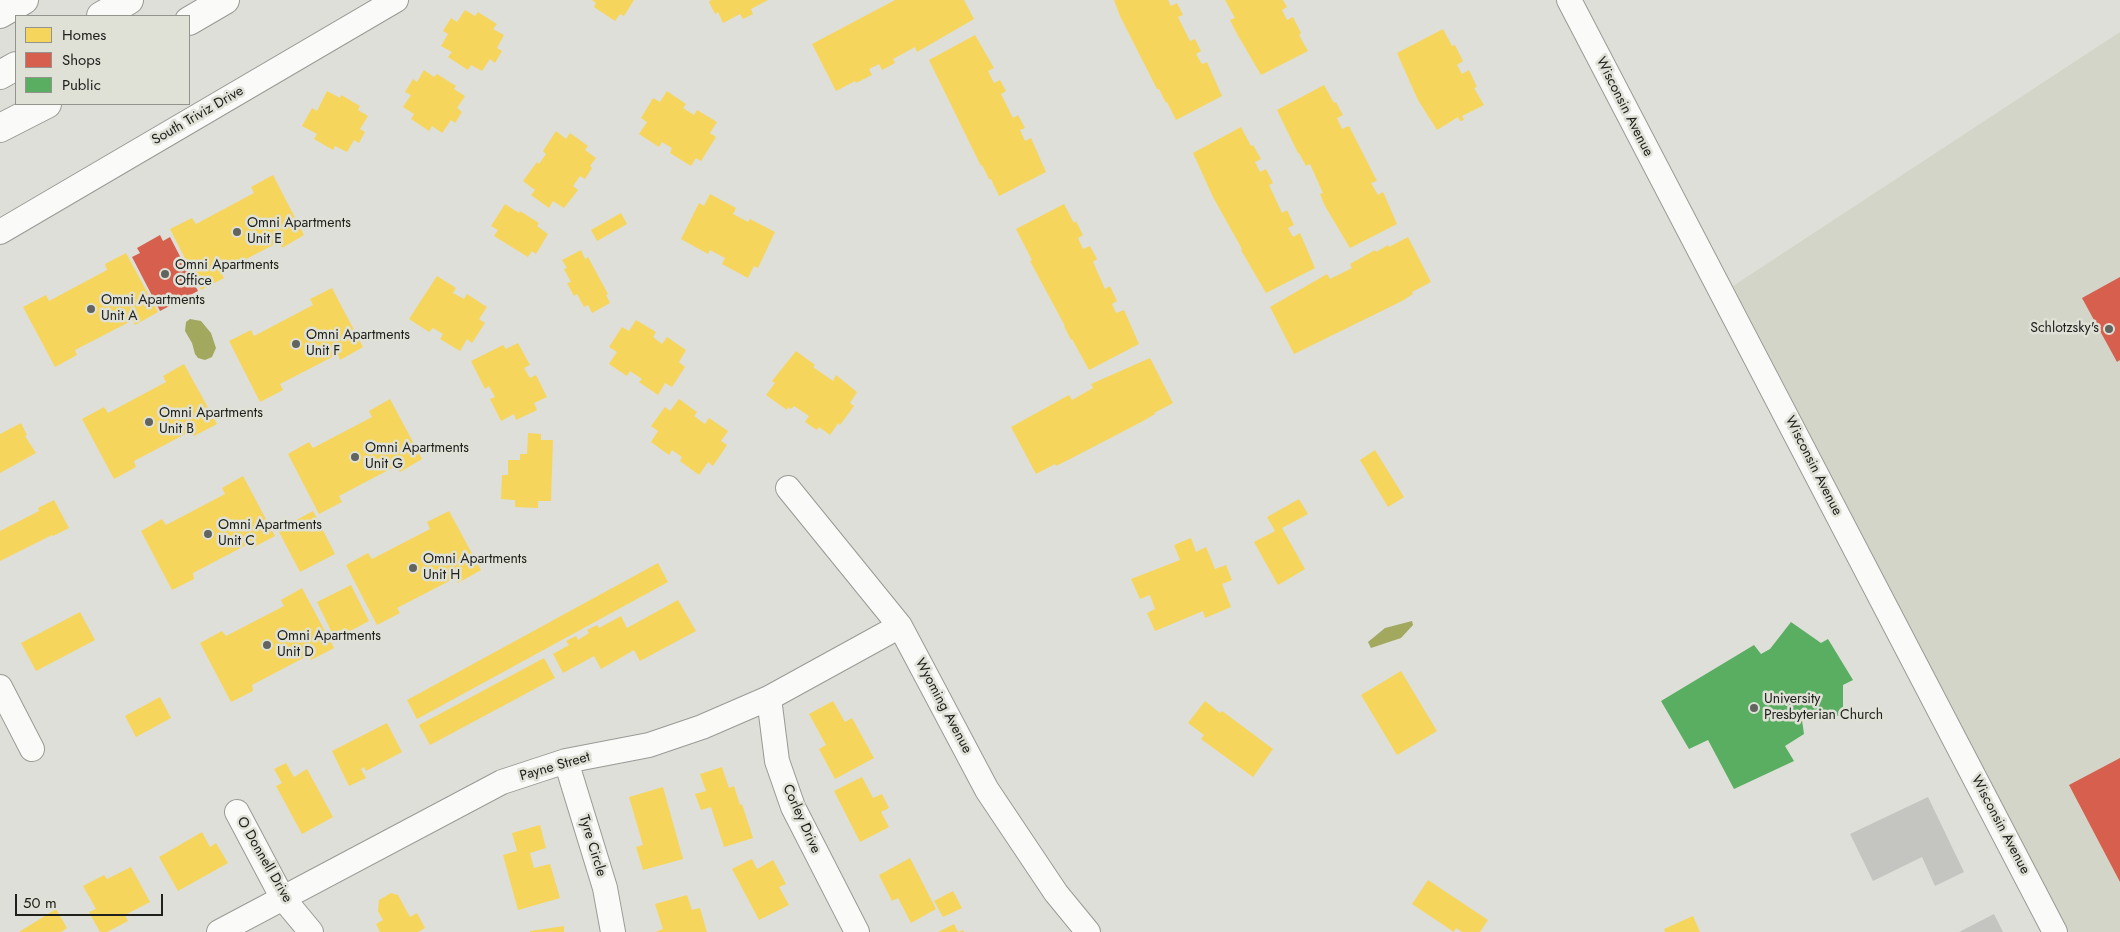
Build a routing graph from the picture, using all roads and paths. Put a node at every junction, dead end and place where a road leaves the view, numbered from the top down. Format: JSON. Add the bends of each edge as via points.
{"nodes":[{"id":1,"x":24,"y":0,"type":"edge"},
{"id":2,"x":129,"y":0,"type":"edge"},
{"id":3,"x":225,"y":0,"type":"edge"},
{"id":4,"x":396,"y":0,"type":"edge"},
{"id":5,"x":1569,"y":0,"type":"edge"},
{"id":6,"x":0,"y":14,"type":"edge"},
{"id":7,"x":103,"y":15,"type":"edge"},
{"id":8,"x":190,"y":20,"type":"edge"},
{"id":9,"x":15,"y":67,"type":"edge"},
{"id":10,"x":0,"y":75,"type":"edge"},
{"id":11,"x":45,"y":105,"type":"edge"},
{"id":12,"x":0,"y":128,"type":"edge"},
{"id":13,"x":0,"y":232,"type":"edge"},
{"id":14,"x":788,"y":488,"type":"dead end"},
{"id":15,"x":900,"y":626,"type":"junction"},
{"id":16,"x":0,"y":687,"type":"edge"},
{"id":17,"x":769,"y":698,"type":"junction"},
{"id":18,"x":32,"y":749,"type":"dead end"},
{"id":19,"x":566,"y":761,"type":"junction"},
{"id":20,"x":237,"y":812,"type":"dead end"},
{"id":21,"x":282,"y":897,"type":"junction"},
{"id":22,"x":219,"y":932,"type":"edge"},
{"id":23,"x":311,"y":932,"type":"edge"},
{"id":24,"x":613,"y":932,"type":"edge"},
{"id":25,"x":857,"y":932,"type":"edge"},
{"id":26,"x":1088,"y":932,"type":"edge"},
{"id":27,"x":2055,"y":932,"type":"edge"}],
"edges":[{"from":1,"to":6,"type":"highway"},
{"from":2,"to":7,"type":"highway"},
{"from":3,"to":8,"type":"highway"},
{"from":4,"to":13,"type":"street","name":"South Triviz Drive"},
{"from":5,"to":27,"type":"street","name":"Wisconsin Avenue"},
{"from":9,"to":10,"type":"highway"},
{"from":11,"to":12,"type":"highway"},
{"from":14,"to":15,"type":"street","name":"Wyoming Avenue"},
{"from":15,"to":17,"type":"street","name":"Payne Street"},
{"from":15,"to":26,"type":"street","name":"Wyoming Avenue","via":[[987,790],[1056,893]]},
{"from":16,"to":18,"type":"street"},
{"from":17,"to":19,"type":"street","name":"Payne Street","via":[[702,727],[649,744]]},
{"from":17,"to":25,"type":"street","name":"Corley Drive","via":[[777,761],[793,807]]},
{"from":19,"to":21,"type":"street","name":"Payne Street","via":[[502,782]]},
{"from":19,"to":24,"type":"street","name":"Tyre Circle","via":[[606,888]]},
{"from":20,"to":21,"type":"street","name":"O Donnell Drive"},
{"from":21,"to":22,"type":"street","name":"Payne Street"},
{"from":21,"to":23,"type":"street","name":"O Donnell Drive"}]}
